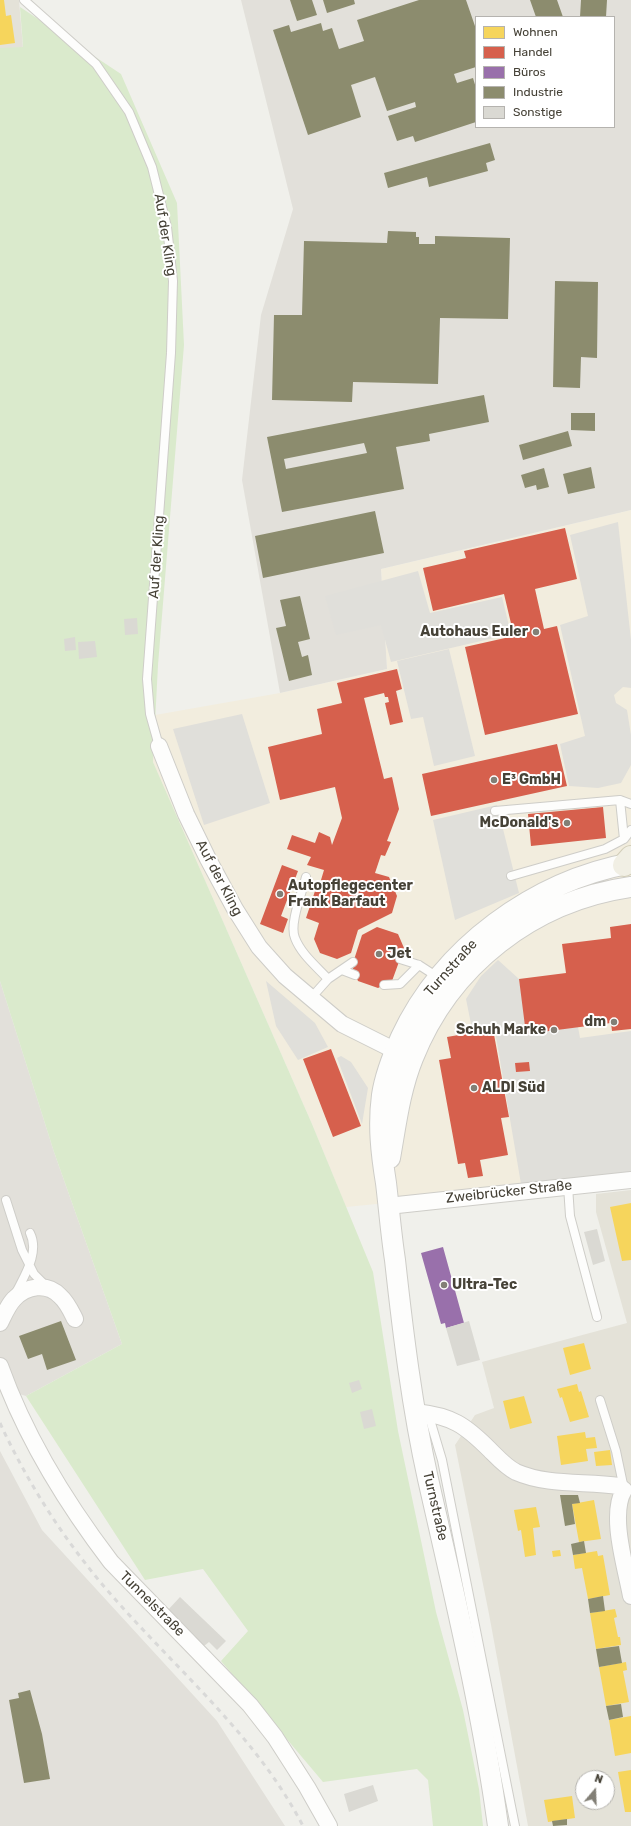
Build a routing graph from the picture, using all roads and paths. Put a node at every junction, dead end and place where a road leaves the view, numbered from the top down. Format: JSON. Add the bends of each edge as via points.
{"nodes":[{"id":1,"x":24,"y":0,"type":"edge"},
{"id":2,"x":159,"y":746,"type":"joint"},
{"id":3,"x":620,"y":800,"type":"junction"},
{"id":4,"x":631,"y":804,"type":"edge"},
{"id":5,"x":495,"y":811,"type":"dead end"},
{"id":6,"x":631,"y":830,"type":"edge"},
{"id":7,"x":628,"y":856,"type":"edge"},
{"id":8,"x":511,"y":876,"type":"dead end"},
{"id":9,"x":306,"y":878,"type":"dead end"},
{"id":10,"x":631,"y":887,"type":"edge"},
{"id":11,"x":400,"y":959,"type":"dead end"},
{"id":12,"x":353,"y":962,"type":"dead end"},
{"id":13,"x":419,"y":965,"type":"junction"},
{"id":14,"x":342,"y":970,"type":"junction"},
{"id":15,"x":355,"y":975,"type":"dead end"},
{"id":16,"x":328,"y":979,"type":"junction"},
{"id":17,"x":445,"y":983,"type":"junction"},
{"id":18,"x":384,"y":985,"type":"dead end"},
{"id":19,"x":311,"y":998,"type":"junction"},
{"id":20,"x":404,"y":1055,"type":"junction"},
{"id":21,"x":631,"y":1180,"type":"edge"},
{"id":22,"x":568,"y":1186,"type":"junction"},
{"id":23,"x":6,"y":1200,"type":"dead end"},
{"id":24,"x":388,"y":1206,"type":"junction"},
{"id":25,"x":30,"y":1233,"type":"dead end"},
{"id":26,"x":30,"y":1262,"type":"junction"},
{"id":27,"x":49,"y":1289,"type":"junction"},
{"id":28,"x":13,"y":1299,"type":"junction"},
{"id":29,"x":597,"y":1317,"type":"dead end"},
{"id":30,"x":76,"y":1319,"type":"dead end"},
{"id":31,"x":0,"y":1323,"type":"edge"},
{"id":32,"x":0,"y":1366,"type":"edge"},
{"id":33,"x":600,"y":1400,"type":"dead end"},
{"id":34,"x":422,"y":1412,"type":"junction"},
{"id":35,"x":628,"y":1488,"type":"edge"},
{"id":36,"x":631,"y":1596,"type":"edge"},
{"id":37,"x":329,"y":1826,"type":"edge"},
{"id":38,"x":498,"y":1826,"type":"edge"},
{"id":39,"x":515,"y":1826,"type":"edge"}],
"edges":[{"from":1,"to":2,"type":"lane","name":"Auf der Kling","via":[[96,64],[130,112],[152,167],[167,227],[173,281],[171,353],[147,679],[150,714]]},
{"from":2,"to":19,"type":"street","name":"Auf der Kling","via":[[186,814],[234,909],[259,947],[285,976]]},
{"from":3,"to":4,"type":"lane"},
{"from":3,"to":5,"type":"lane"},
{"from":3,"to":7,"type":"lane"},
{"from":6,"to":7,"type":"lane"},
{"from":7,"to":8,"type":"lane","via":[[605,849]]},
{"from":7,"to":17,"type":"street","name":"Turnstraße","via":[[575,878],[519,907],[474,941]]},
{"from":9,"to":16,"type":"lane","via":[[295,919],[295,938],[302,950]]},
{"from":10,"to":17,"type":"street","name":"Turnstraße","via":[[576,900],[524,924]]},
{"from":11,"to":13,"type":"lane"},
{"from":12,"to":14,"type":"lane"},
{"from":13,"to":17,"type":"lane"},
{"from":13,"to":18,"type":"lane","via":[[400,984]]},
{"from":14,"to":15,"type":"lane"},
{"from":14,"to":16,"type":"lane"},
{"from":16,"to":19,"type":"lane"},
{"from":17,"to":20,"type":"street","name":"Turnstraße","via":[[428,1026]]},
{"from":19,"to":20,"type":"street","name":"Auf der Kling","via":[[342,1024]]},
{"from":20,"to":24,"type":"street","name":"Turnstraße","via":[[404,1086],[386,1184]]},
{"from":21,"to":22,"type":"street","name":"Zweibrücker Straße"},
{"from":22,"to":24,"type":"street","name":"Zweibrücker Straße"},
{"from":22,"to":29,"type":"lane","via":[[570,1216]]},
{"from":23,"to":26,"type":"lane","via":[[22,1250]]},
{"from":24,"to":34,"type":"street","name":"Turnstraße","via":[[401,1311]]},
{"from":25,"to":26,"type":"lane","via":[[34,1251]]},
{"from":26,"to":27,"type":"lane","via":[[34,1274]]},
{"from":26,"to":28,"type":"lane"},
{"from":27,"to":28,"type":"street","via":[[39,1286],[25,1290]]},
{"from":27,"to":30,"type":"street","via":[[59,1295]]},
{"from":28,"to":31,"type":"street"},
{"from":32,"to":37,"type":"street","name":"Tunnelstraße","via":[[40,1454],[94,1541],[111,1562],[250,1705],[275,1736],[308,1787]]},
{"from":33,"to":35,"type":"lane"},
{"from":34,"to":35,"type":"street","via":[[464,1426],[504,1464],[521,1474],[542,1480]]},
{"from":34,"to":38,"type":"street","name":"Turnstraße","via":[[428,1477],[490,1766]]},
{"from":34,"to":39,"type":"lane","via":[[442,1460]]},
{"from":35,"to":36,"type":"street","via":[[619,1498],[618,1521]]}]}
